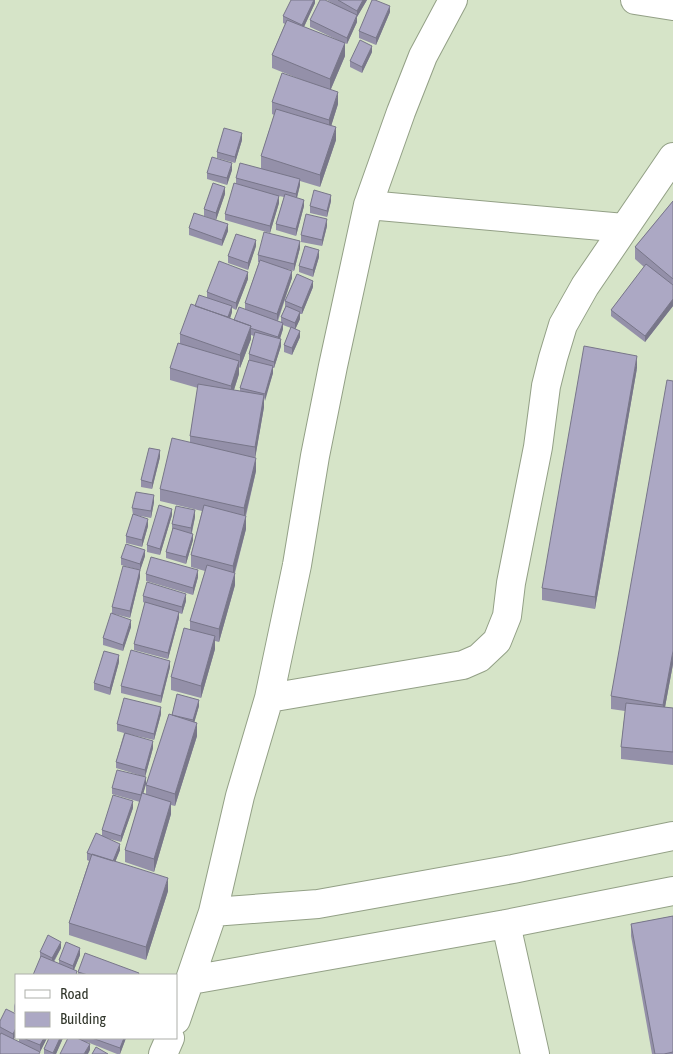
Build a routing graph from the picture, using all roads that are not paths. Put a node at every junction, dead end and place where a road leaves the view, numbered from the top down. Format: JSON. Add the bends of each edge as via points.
{"nodes":[{"id":1,"x":453,"y":0,"type":"edge"},
{"id":2,"x":635,"y":0,"type":"edge"},
{"id":3,"x":673,"y":6,"type":"edge"},
{"id":4,"x":673,"y":157,"type":"edge"},
{"id":5,"x":368,"y":205,"type":"junction"},
{"id":6,"x":624,"y":228,"type":"junction"},
{"id":7,"x":269,"y":698,"type":"junction"},
{"id":8,"x":673,"y":836,"type":"edge"},
{"id":9,"x":673,"y":891,"type":"edge"},
{"id":10,"x":213,"y":912,"type":"junction"},
{"id":11,"x":506,"y":924,"type":"junction"},
{"id":12,"x":191,"y":980,"type":"junction"},
{"id":13,"x":178,"y":1015,"type":"edge"},
{"id":14,"x":170,"y":1039,"type":"edge"},
{"id":15,"x":163,"y":1054,"type":"edge"},
{"id":16,"x":535,"y":1054,"type":"edge"}],
"edges":[{"from":1,"to":5,"type":"street","via":[[423,56]]},
{"from":2,"to":3,"type":"street"},
{"from":4,"to":6,"type":"street"},
{"from":5,"to":6,"type":"street"},
{"from":5,"to":7,"type":"street","via":[[333,366]]},
{"from":6,"to":7,"type":"street","via":[[563,325],[553,358],[507,616],[497,641],[479,658],[463,665]]},
{"from":7,"to":10,"type":"street","via":[[240,796]]},
{"from":8,"to":10,"type":"street","via":[[318,904]]},
{"from":9,"to":11,"type":"street"},
{"from":10,"to":12,"type":"street"},
{"from":11,"to":12,"type":"street"},
{"from":11,"to":16,"type":"street"},
{"from":12,"to":13,"type":"street"},
{"from":14,"to":15,"type":"street"}]}
